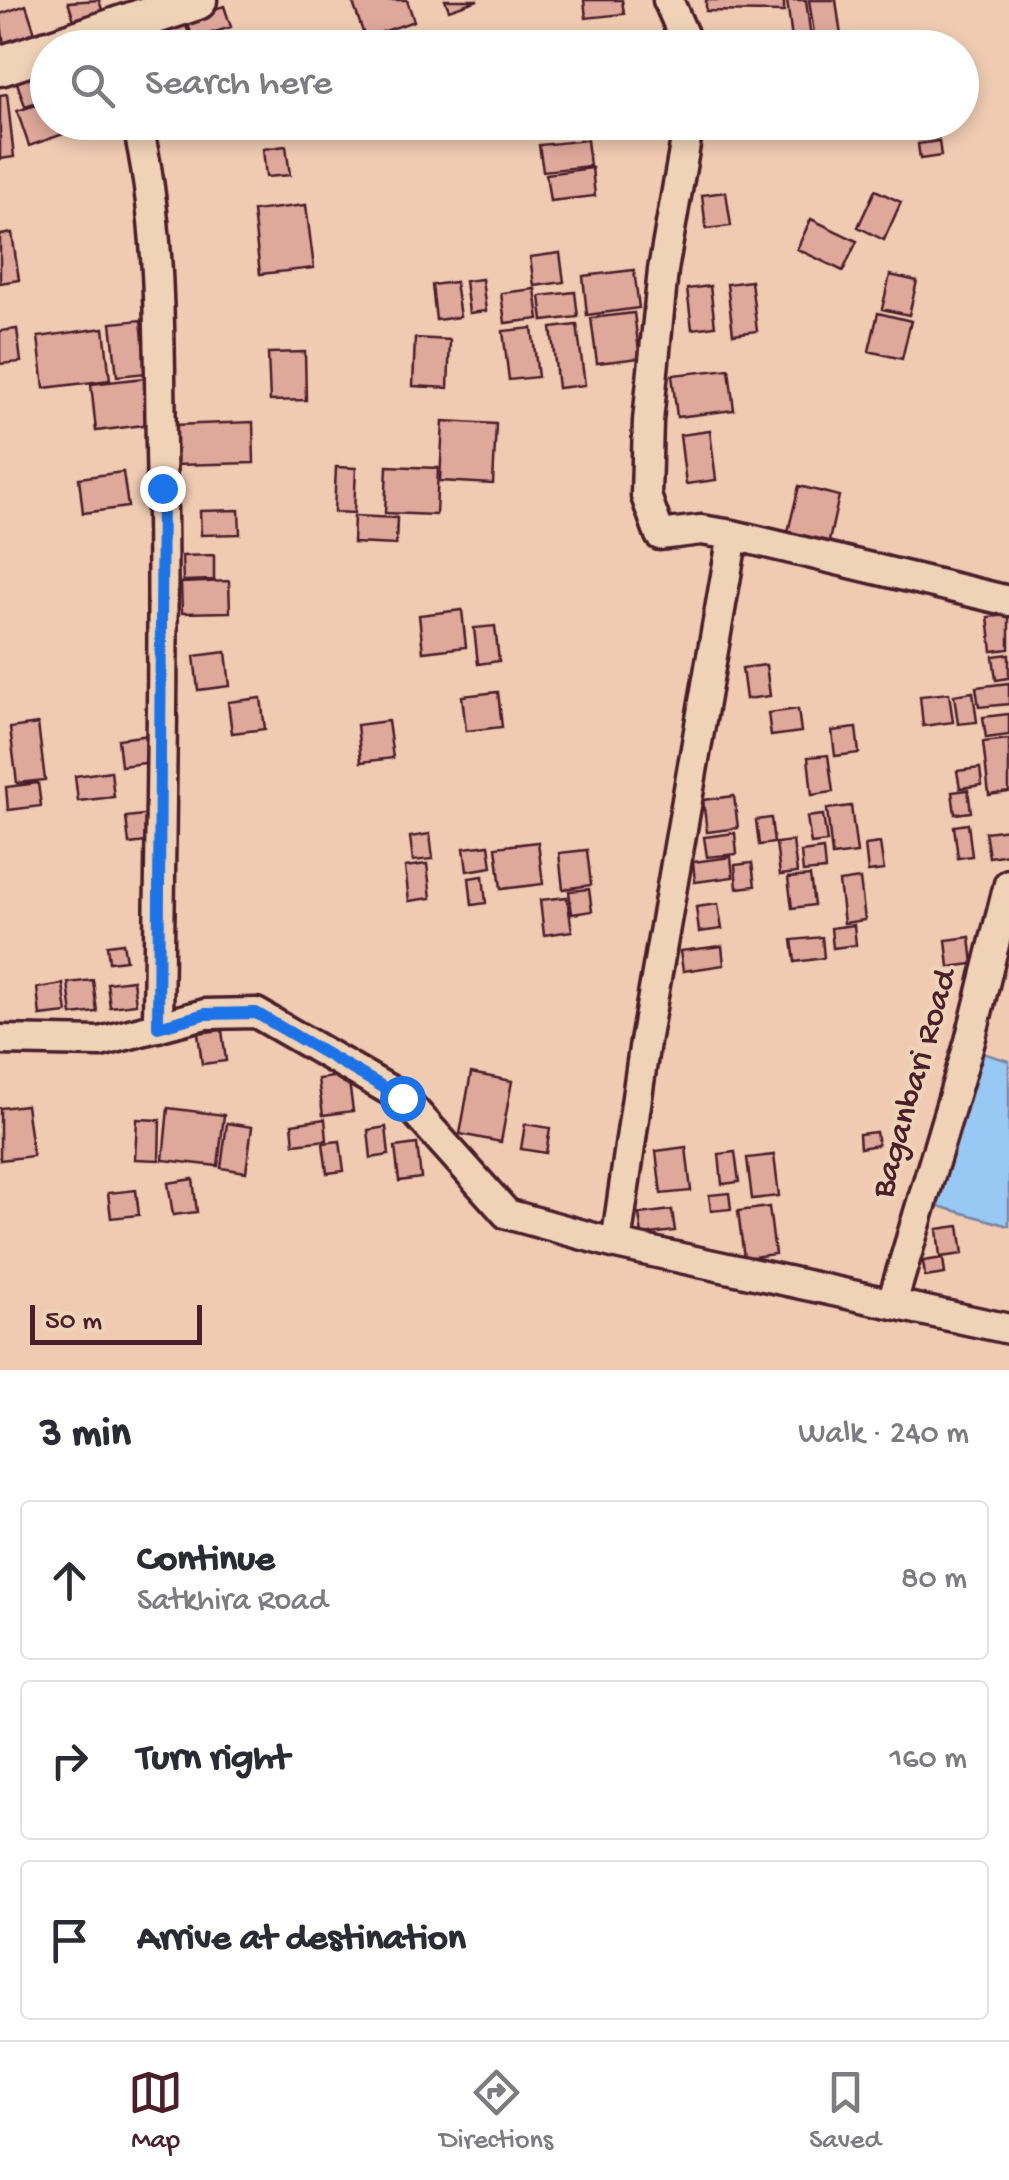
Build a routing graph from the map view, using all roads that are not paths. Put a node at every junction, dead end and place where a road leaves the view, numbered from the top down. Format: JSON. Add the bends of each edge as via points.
{"nodes":[{"id":1,"x":197,"y":0,"type":"edge"},
{"id":2,"x":668,"y":0,"type":"edge"},
{"id":3,"x":134,"y":30,"type":"edge"},
{"id":4,"x":681,"y":30,"type":"edge"},
{"id":5,"x":30,"y":56,"type":"edge"},
{"id":6,"x":0,"y":66,"type":"edge"},
{"id":7,"x":140,"y":140,"type":"edge"},
{"id":8,"x":686,"y":140,"type":"edge"},
{"id":9,"x":733,"y":535,"type":"junction"},
{"id":10,"x":1009,"y":601,"type":"edge"},
{"id":11,"x":1009,"y":884,"type":"edge"},
{"id":12,"x":158,"y":1027,"type":"junction"},
{"id":13,"x":0,"y":1040,"type":"edge"},
{"id":14,"x":616,"y":1244,"type":"junction"},
{"id":15,"x":892,"y":1303,"type":"junction"},
{"id":16,"x":1009,"y":1329,"type":"edge"}],
"edges":[{"from":1,"to":3,"type":"main road"},
{"from":2,"to":4,"type":"street"},
{"from":5,"to":6,"type":"main road"},
{"from":7,"to":12,"type":"street","via":[[156,256],[160,385]]},
{"from":8,"to":9,"type":"street","via":[[663,270],[646,496],[660,535]]},
{"from":9,"to":10,"type":"street"},
{"from":9,"to":14,"type":"street"},
{"from":11,"to":15,"type":"street","name":"Baganbari Road"},
{"from":12,"to":13,"type":"street","via":[[100,1042]]},
{"from":12,"to":14,"type":"street","via":[[205,1014],[256,1013],[402,1098],[506,1214]]},
{"from":14,"to":15,"type":"street"},
{"from":15,"to":16,"type":"street"}]}
